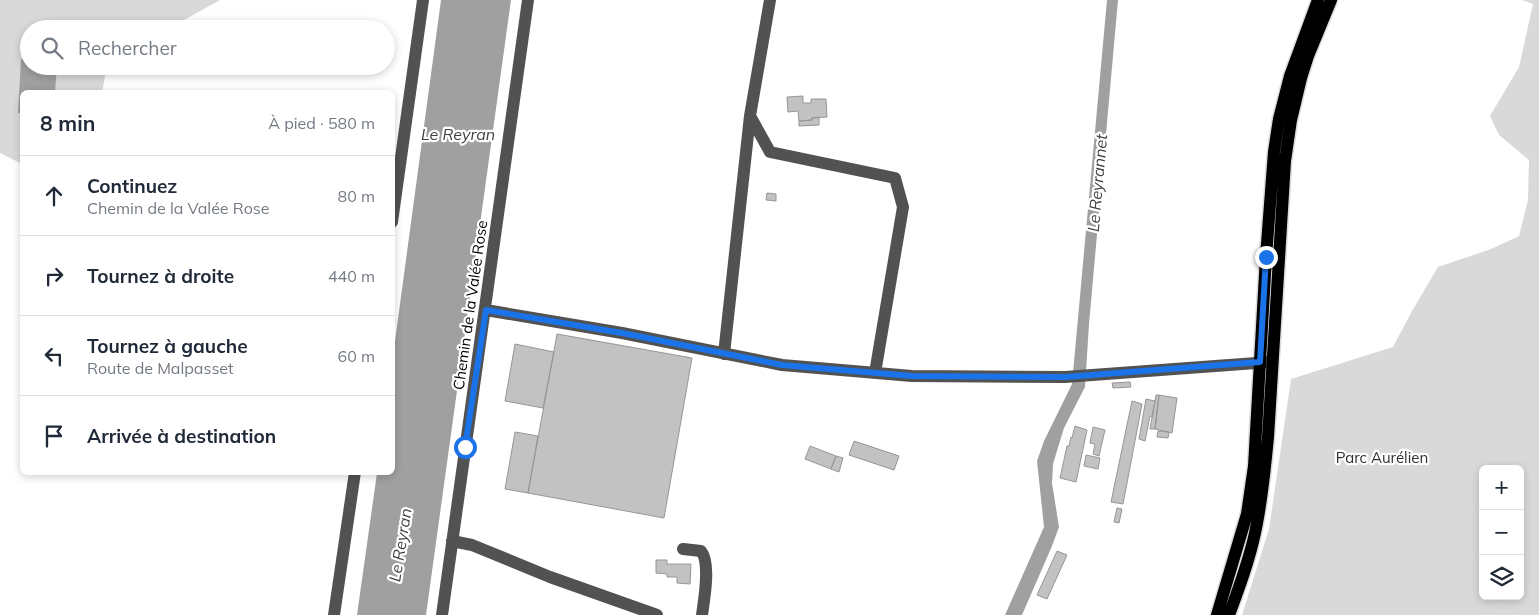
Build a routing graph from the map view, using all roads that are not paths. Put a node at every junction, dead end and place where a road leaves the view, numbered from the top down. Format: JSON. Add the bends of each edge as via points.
{"nodes":[{"id":1,"x":423,"y":0,"type":"edge"},
{"id":2,"x":528,"y":0,"type":"edge"},
{"id":3,"x":770,"y":0,"type":"edge"},
{"id":4,"x":1318,"y":0,"type":"edge"},
{"id":5,"x":1331,"y":0,"type":"edge"},
{"id":6,"x":750,"y":116,"type":"junction"},
{"id":7,"x":395,"y":201,"type":"edge"},
{"id":8,"x":486,"y":310,"type":"junction"},
{"id":9,"x":724,"y":354,"type":"junction"},
{"id":10,"x":1267,"y":362,"type":"junction"},
{"id":11,"x":875,"y":373,"type":"junction"},
{"id":12,"x":1265,"y":383,"type":"junction"},
{"id":13,"x":355,"y":475,"type":"edge"},
{"id":14,"x":452,"y":541,"type":"junction"},
{"id":15,"x":683,"y":549,"type":"dead end"},
{"id":16,"x":334,"y":615,"type":"edge"},
{"id":17,"x":442,"y":615,"type":"edge"},
{"id":18,"x":657,"y":615,"type":"edge"},
{"id":19,"x":702,"y":615,"type":"edge"},
{"id":20,"x":1217,"y":615,"type":"edge"},
{"id":21,"x":1229,"y":615,"type":"edge"}],
"edges":[{"from":1,"to":7,"type":"street"},
{"from":2,"to":8,"type":"street","name":"Chemin de la Valée Rose"},
{"from":3,"to":6,"type":"street"},
{"from":4,"to":10,"type":"main road","via":[[1278,119],[1274,152]]},
{"from":5,"to":10,"type":"main road","via":[[1308,56],[1291,120]]},
{"from":6,"to":9,"type":"street"},
{"from":6,"to":11,"type":"street","via":[[770,152],[895,178],[904,207]]},
{"from":8,"to":9,"type":"street"},
{"from":8,"to":14,"type":"street","name":"Chemin de la Valée Rose"},
{"from":9,"to":11,"type":"street","via":[[782,365]]},
{"from":10,"to":11,"type":"street","via":[[1065,377]]},
{"from":10,"to":12,"type":"main road"},
{"from":12,"to":20,"type":"main road","via":[[1247,514]]},
{"from":12,"to":21,"type":"main road","via":[[1265,479],[1245,571]]},
{"from":13,"to":16,"type":"street"},
{"from":14,"to":17,"type":"street","name":"Chemin de la Valée Rose"},
{"from":14,"to":18,"type":"street","via":[[476,547]]},
{"from":15,"to":19,"type":"street","via":[[702,551],[705,558]]}]}
